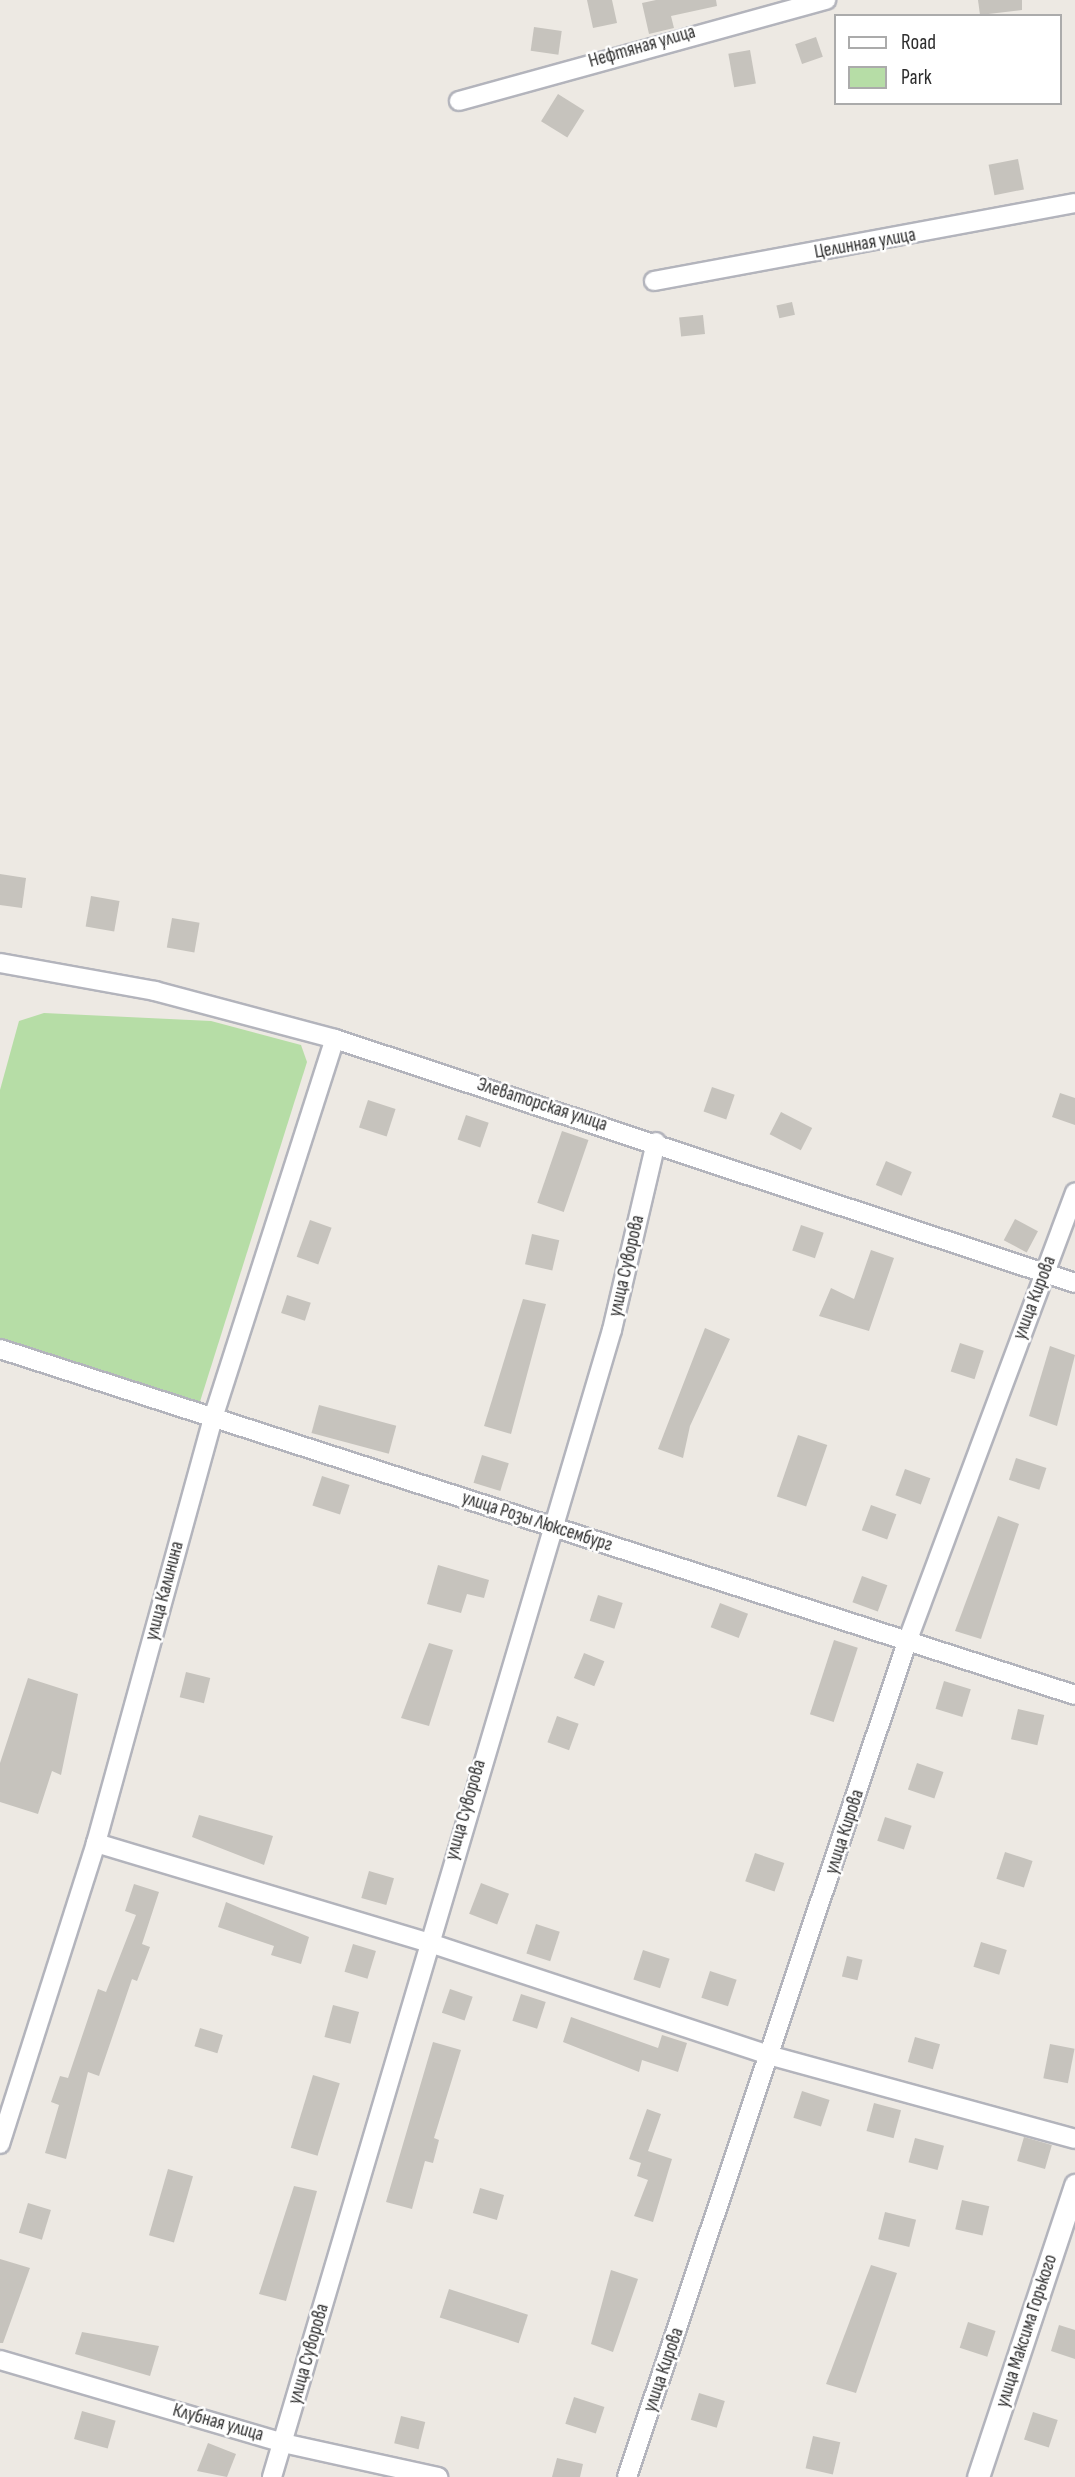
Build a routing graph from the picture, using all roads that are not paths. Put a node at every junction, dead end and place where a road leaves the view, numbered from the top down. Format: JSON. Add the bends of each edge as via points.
{"nodes":[{"id":1,"x":826,"y":0,"type":"edge"},
{"id":2,"x":459,"y":101,"type":"dead end"},
{"id":3,"x":1075,"y":203,"type":"edge"},
{"id":4,"x":653,"y":281,"type":"dead end"},
{"id":5,"x":0,"y":963,"type":"edge"},
{"id":6,"x":335,"y":1039,"type":"junction"},
{"id":7,"x":656,"y":1142,"type":"junction"},
{"id":8,"x":1075,"y":1192,"type":"edge"},
{"id":9,"x":1045,"y":1272,"type":"junction"},
{"id":10,"x":1075,"y":1283,"type":"edge"},
{"id":11,"x":0,"y":1349,"type":"edge"},
{"id":12,"x":213,"y":1418,"type":"junction"},
{"id":13,"x":549,"y":1526,"type":"junction"},
{"id":14,"x":906,"y":1642,"type":"junction"},
{"id":15,"x":1075,"y":1695,"type":"edge"},
{"id":16,"x":96,"y":1843,"type":"junction"},
{"id":17,"x":427,"y":1942,"type":"junction"},
{"id":18,"x":772,"y":2056,"type":"junction"},
{"id":19,"x":1075,"y":2139,"type":"edge"},
{"id":20,"x":0,"y":2144,"type":"edge"},
{"id":21,"x":1075,"y":2185,"type":"edge"},
{"id":22,"x":0,"y":2360,"type":"edge"},
{"id":23,"x":283,"y":2442,"type":"junction"},
{"id":24,"x":272,"y":2477,"type":"edge"},
{"id":25,"x":438,"y":2477,"type":"edge"},
{"id":26,"x":627,"y":2477,"type":"edge"},
{"id":27,"x":978,"y":2477,"type":"edge"}],
"edges":[{"from":1,"to":2,"type":"street","name":"Нефтяная улица"},
{"from":3,"to":4,"type":"street","name":"Целинная улица"},
{"from":5,"to":6,"type":"street","name":"Элеваторская улица","via":[[155,991]]},
{"from":6,"to":7,"type":"street","name":"Элеваторская улица"},
{"from":6,"to":12,"type":"street","name":"улица Калинина"},
{"from":7,"to":9,"type":"street","name":"Элеваторская улица"},
{"from":7,"to":13,"type":"street","name":"улица Суворова","via":[[612,1329]]},
{"from":8,"to":9,"type":"street","name":"улица Кирова"},
{"from":9,"to":10,"type":"street","name":"Элеваторская улица"},
{"from":9,"to":14,"type":"street","name":"улица Кирова"},
{"from":11,"to":12,"type":"street","name":"улица Розы Люксембург"},
{"from":12,"to":13,"type":"street","name":"улица Розы Люксембург"},
{"from":12,"to":16,"type":"street","name":"улица Калинина"},
{"from":13,"to":14,"type":"street","name":"улица Розы Люксембург"},
{"from":13,"to":17,"type":"street","name":"улица Суворова"},
{"from":14,"to":15,"type":"street","name":"улица Розы Люксембург"},
{"from":14,"to":18,"type":"street","name":"улица Кирова"},
{"from":16,"to":17,"type":"street"},
{"from":16,"to":20,"type":"street","name":"улица Калинина"},
{"from":17,"to":18,"type":"street"},
{"from":17,"to":23,"type":"street","name":"улица Суворова"},
{"from":18,"to":19,"type":"street"},
{"from":18,"to":26,"type":"street","name":"улица Кирова"},
{"from":21,"to":27,"type":"street","name":"улица Максима Горького"},
{"from":22,"to":23,"type":"street","name":"Клубная улица"},
{"from":23,"to":24,"type":"street","name":"улица Суворова"},
{"from":23,"to":25,"type":"street","name":"Клубная улица"}]}
